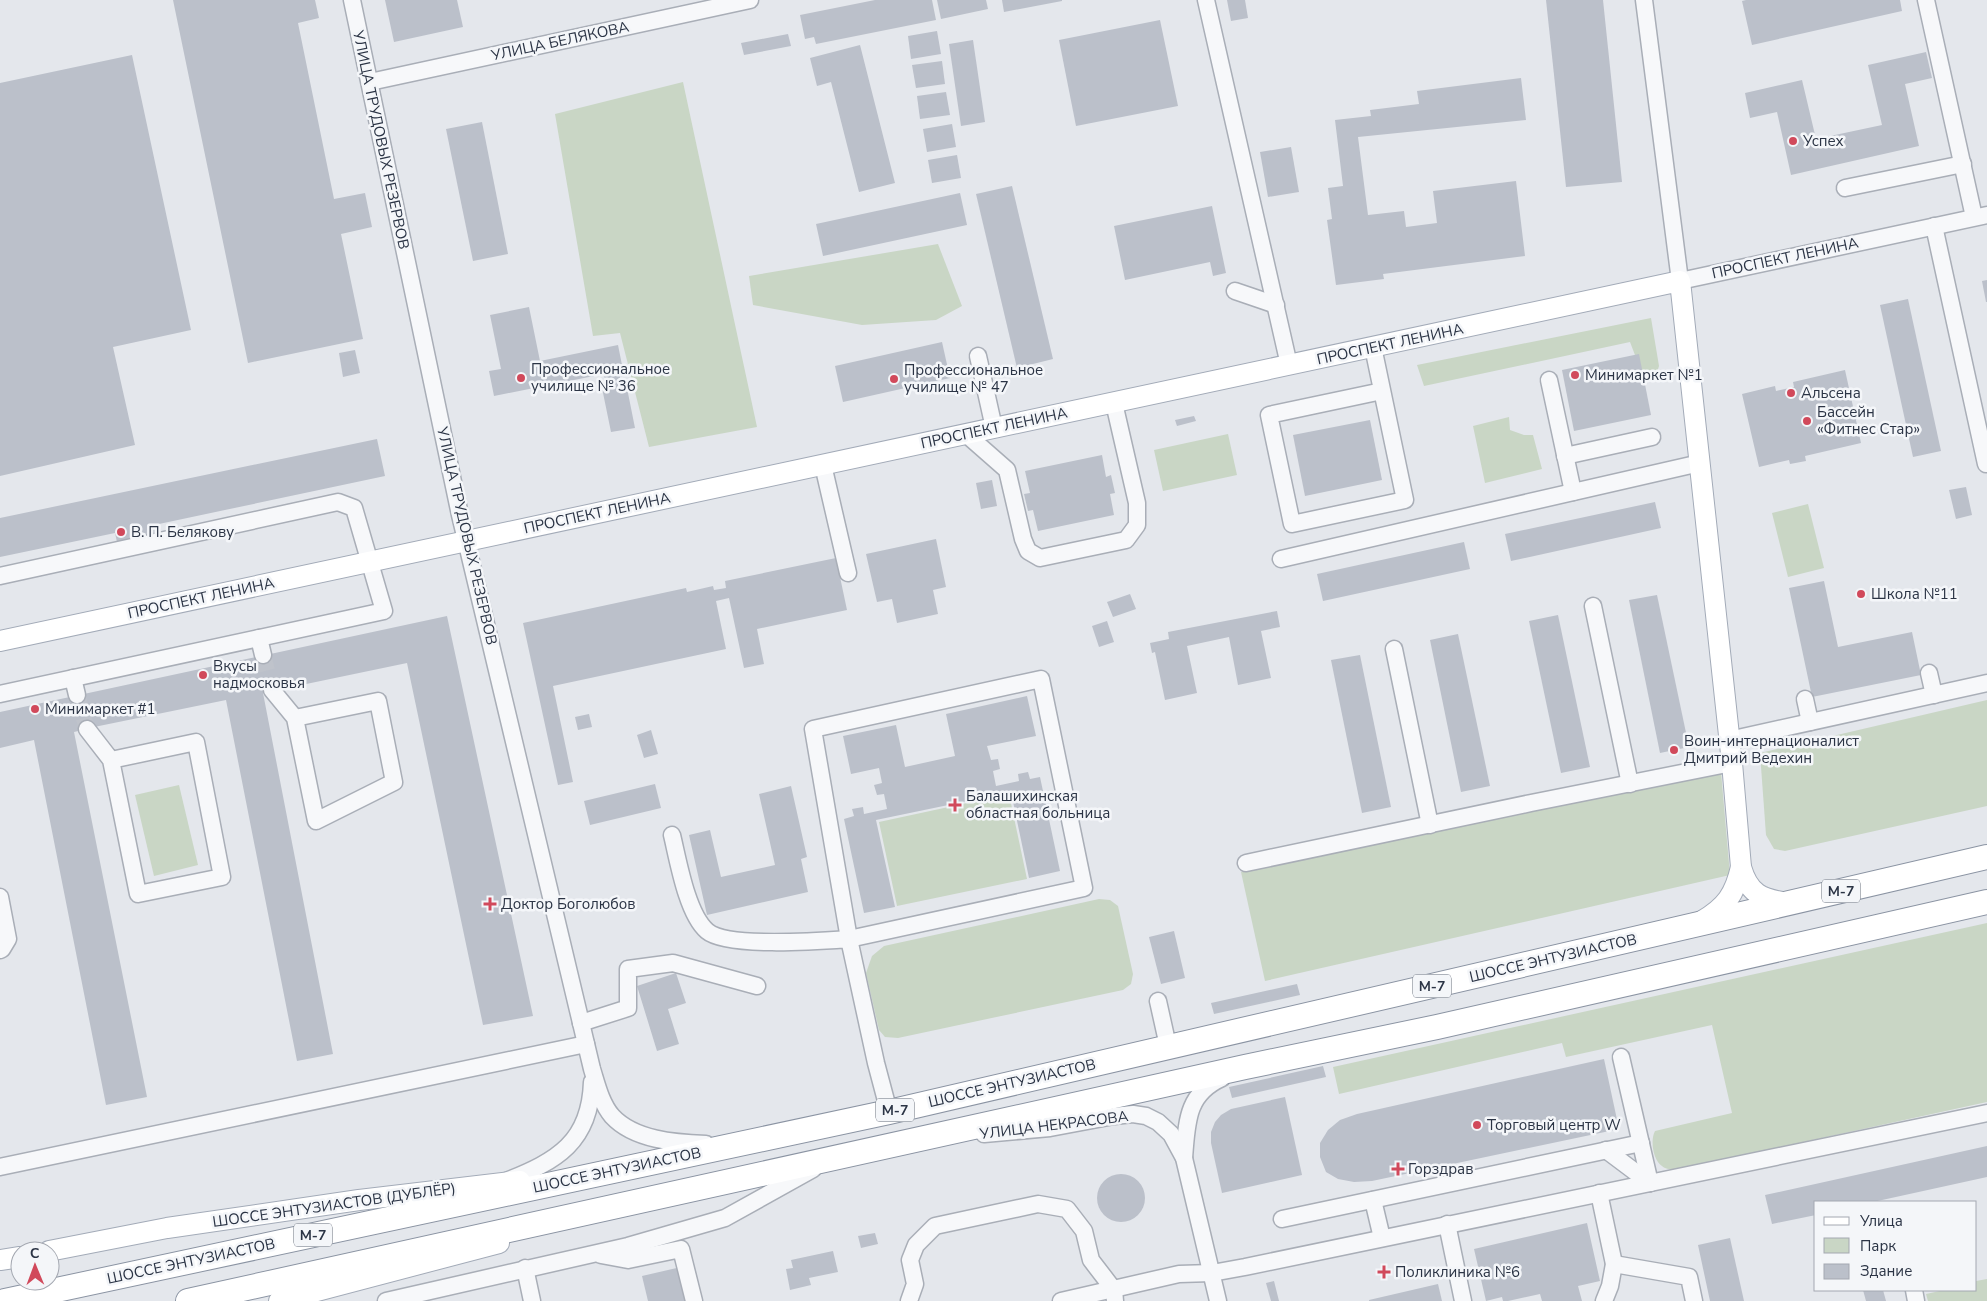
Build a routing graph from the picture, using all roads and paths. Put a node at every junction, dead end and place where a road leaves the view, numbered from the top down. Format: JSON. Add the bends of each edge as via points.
{"nodes":[{"id":1,"x":352,"y":0,"type":"edge"},
{"id":2,"x":750,"y":0,"type":"edge"},
{"id":3,"x":1206,"y":0,"type":"edge"},
{"id":4,"x":1644,"y":0,"type":"edge"},
{"id":5,"x":1926,"y":0,"type":"edge"},
{"id":6,"x":370,"y":82,"type":"junction"},
{"id":7,"x":1962,"y":164,"type":"junction"},
{"id":8,"x":1845,"y":188,"type":"dead end"},
{"id":9,"x":1981,"y":216,"type":"edge"},
{"id":10,"x":1934,"y":226,"type":"junction"},
{"id":11,"x":1680,"y":281,"type":"junction"},
{"id":12,"x":1235,"y":291,"type":"dead end"},
{"id":13,"x":1276,"y":305,"type":"junction"},
{"id":14,"x":1373,"y":347,"type":"junction"},
{"id":15,"x":978,"y":356,"type":"dead end"},
{"id":16,"x":1289,"y":365,"type":"junction"},
{"id":17,"x":1549,"y":380,"type":"dead end"},
{"id":18,"x":1382,"y":391,"type":"junction"},
{"id":19,"x":1114,"y":403,"type":"junction"},
{"id":20,"x":994,"y":428,"type":"junction"},
{"id":21,"x":966,"y":434,"type":"junction"},
{"id":22,"x":1652,"y":437,"type":"dead end"},
{"id":23,"x":1565,"y":456,"type":"junction"},
{"id":24,"x":1700,"y":462,"type":"junction"},
{"id":25,"x":1986,"y":464,"type":"edge"},
{"id":26,"x":823,"y":465,"type":"junction"},
{"id":27,"x":1573,"y":492,"type":"junction"},
{"id":28,"x":466,"y":541,"type":"junction"},
{"id":29,"x":1280,"y":559,"type":"dead end"},
{"id":30,"x":369,"y":562,"type":"junction"},
{"id":31,"x":848,"y":573,"type":"dead end"},
{"id":32,"x":0,"y":576,"type":"edge"},
{"id":33,"x":1593,"y":606,"type":"dead end"},
{"id":34,"x":259,"y":638,"type":"junction"},
{"id":35,"x":0,"y":641,"type":"edge"},
{"id":36,"x":1394,"y":649,"type":"dead end"},
{"id":37,"x":263,"y":655,"type":"tunnel mouth"},
{"id":38,"x":1928,"y":673,"type":"dead end"},
{"id":39,"x":73,"y":678,"type":"junction"},
{"id":40,"x":1987,"y":684,"type":"edge"},
{"id":41,"x":272,"y":690,"type":"tunnel mouth"},
{"id":42,"x":0,"y":694,"type":"edge"},
{"id":43,"x":77,"y":695,"type":"tunnel mouth"},
{"id":44,"x":1934,"y":695,"type":"junction"},
{"id":45,"x":1805,"y":699,"type":"dead end"},
{"id":46,"x":295,"y":718,"type":"junction"},
{"id":47,"x":1810,"y":722,"type":"junction"},
{"id":48,"x":86,"y":729,"type":"tunnel mouth"},
{"id":49,"x":1730,"y":740,"type":"junction"},
{"id":50,"x":111,"y":760,"type":"junction"},
{"id":51,"x":1732,"y":763,"type":"junction"},
{"id":52,"x":1630,"y":784,"type":"junction"},
{"id":53,"x":1430,"y":825,"type":"junction"},
{"id":54,"x":672,"y":835,"type":"dead end"},
{"id":55,"x":1987,"y":857,"type":"edge"},
{"id":56,"x":1246,"y":863,"type":"dead end"},
{"id":57,"x":1741,"y":867,"type":"junction"},
{"id":58,"x":0,"y":897,"type":"edge"},
{"id":59,"x":1987,"y":902,"type":"edge"},
{"id":60,"x":1790,"y":903,"type":"junction"},
{"id":61,"x":1695,"y":925,"type":"junction"},
{"id":62,"x":850,"y":939,"type":"junction"},
{"id":63,"x":0,"y":950,"type":"edge"},
{"id":64,"x":757,"y":986,"type":"dead end"},
{"id":65,"x":1158,"y":1001,"type":"dead end"},
{"id":66,"x":581,"y":1023,"type":"junction"},
{"id":67,"x":586,"y":1044,"type":"junction"},
{"id":68,"x":1168,"y":1046,"type":"junction"},
{"id":69,"x":1621,"y":1057,"type":"dead end"},
{"id":70,"x":1245,"y":1067,"type":"junction"},
{"id":71,"x":592,"y":1070,"type":"junction"},
{"id":72,"x":889,"y":1112,"type":"junction"},
{"id":73,"x":1987,"y":1113,"type":"edge"},
{"id":74,"x":905,"y":1142,"type":"junction"},
{"id":75,"x":1641,"y":1143,"type":"junction"},
{"id":76,"x":740,"y":1144,"type":"junction"},
{"id":77,"x":1606,"y":1150,"type":"junction"},
{"id":78,"x":832,"y":1158,"type":"junction"},
{"id":79,"x":1184,"y":1158,"type":"junction"},
{"id":80,"x":0,"y":1167,"type":"edge"},
{"id":81,"x":620,"y":1170,"type":"junction"},
{"id":82,"x":1650,"y":1183,"type":"junction"},
{"id":83,"x":497,"y":1184,"type":"junction"},
{"id":84,"x":679,"y":1192,"type":"junction"},
{"id":85,"x":1599,"y":1193,"type":"junction"},
{"id":86,"x":1379,"y":1199,"type":"junction"},
{"id":87,"x":1282,"y":1219,"type":"dead end"},
{"id":88,"x":1447,"y":1224,"type":"junction"},
{"id":89,"x":1387,"y":1237,"type":"junction"},
{"id":90,"x":60,"y":1249,"type":"edge"},
{"id":91,"x":594,"y":1253,"type":"junction"},
{"id":92,"x":1614,"y":1264,"type":"junction"},
{"id":93,"x":525,"y":1268,"type":"junction"},
{"id":94,"x":1212,"y":1273,"type":"junction"},
{"id":95,"x":1115,"y":1295,"type":"edge"},
{"id":96,"x":5,"y":1301,"type":"edge"},
{"id":97,"x":188,"y":1301,"type":"edge"},
{"id":98,"x":279,"y":1301,"type":"edge"},
{"id":99,"x":386,"y":1301,"type":"edge"},
{"id":100,"x":532,"y":1301,"type":"edge"},
{"id":101,"x":694,"y":1301,"type":"edge"},
{"id":102,"x":909,"y":1301,"type":"edge"},
{"id":103,"x":1061,"y":1301,"type":"edge"},
{"id":104,"x":1218,"y":1301,"type":"edge"},
{"id":105,"x":1463,"y":1301,"type":"edge"},
{"id":106,"x":1604,"y":1301,"type":"edge"},
{"id":107,"x":1694,"y":1301,"type":"edge"}],
"edges":[{"from":1,"to":6,"type":"street","name":"УЛИЦА ТРУДОВЫХ РЕЗЕРВОВ"},
{"from":2,"to":6,"type":"street","name":"УЛИЦА БЕЛЯКОВА"},
{"from":3,"to":13,"type":"street"},
{"from":4,"to":11,"type":"street"},
{"from":5,"to":7,"type":"street"},
{"from":6,"to":28,"type":"street","name":"УЛИЦА ТРУДОВЫХ РЕЗЕРВОВ"},
{"from":7,"to":8,"type":"street"},
{"from":7,"to":9,"type":"street"},
{"from":9,"to":10,"type":"street","name":"ПРОСПЕКТ ЛЕНИНА"},
{"from":10,"to":11,"type":"street","name":"ПРОСПЕКТ ЛЕНИНА"},
{"from":10,"to":25,"type":"street"},
{"from":11,"to":14,"type":"main road","name":"ПРОСПЕКТ ЛЕНИНА"},
{"from":11,"to":24,"type":"main road"},
{"from":12,"to":13,"type":"street"},
{"from":13,"to":16,"type":"street"},
{"from":14,"to":16,"type":"main road","name":"ПРОСПЕКТ ЛЕНИНА"},
{"from":14,"to":18,"type":"street"},
{"from":15,"to":20,"type":"street"},
{"from":16,"to":19,"type":"main road","name":"ПРОСПЕКТ ЛЕНИНА"},
{"from":17,"to":23,"type":"street"},
{"from":18,"to":18,"type":"street","via":[[1405,500],[1292,524],[1269,415]]},
{"from":19,"to":20,"type":"main road","name":"ПРОСПЕКТ ЛЕНИНА"},
{"from":19,"to":21,"type":"street","via":[[1138,504],[1137,525],[1126,540],[1040,558],[1028,551],[1007,470]]},
{"from":20,"to":21,"type":"main road","name":"ПРОСПЕКТ ЛЕНИНА"},
{"from":21,"to":26,"type":"main road","name":"ПРОСПЕКТ ЛЕНИНА"},
{"from":22,"to":23,"type":"street"},
{"from":23,"to":27,"type":"street"},
{"from":24,"to":27,"type":"street"},
{"from":24,"to":49,"type":"main road"},
{"from":26,"to":28,"type":"main road","name":"ПРОСПЕКТ ЛЕНИНА"},
{"from":26,"to":31,"type":"street"},
{"from":27,"to":29,"type":"street"},
{"from":28,"to":30,"type":"main road","name":"ПРОСПЕКТ ЛЕНИНА"},
{"from":28,"to":66,"type":"street","name":"УЛИЦА ТРУДОВЫХ РЕЗЕРВОВ"},
{"from":30,"to":32,"type":"street","via":[[354,508],[338,502]]},
{"from":30,"to":34,"type":"street","via":[[384,611]]},
{"from":30,"to":35,"type":"main road","name":"ПРОСПЕКТ ЛЕНИНА"},
{"from":33,"to":52,"type":"street"},
{"from":34,"to":37,"type":"street"},
{"from":34,"to":39,"type":"street"},
{"from":36,"to":53,"type":"street"},
{"from":38,"to":44,"type":"street"},
{"from":39,"to":42,"type":"street"},
{"from":39,"to":43,"type":"street"},
{"from":40,"to":44,"type":"street"},
{"from":41,"to":46,"type":"street"},
{"from":44,"to":47,"type":"street"},
{"from":45,"to":47,"type":"street"},
{"from":46,"to":46,"type":"street","via":[[316,821],[394,782],[378,701]]},
{"from":47,"to":49,"type":"street"},
{"from":48,"to":50,"type":"street"},
{"from":49,"to":51,"type":"main road"},
{"from":50,"to":50,"type":"street","via":[[138,894],[222,877],[196,742]]},
{"from":51,"to":52,"type":"street"},
{"from":51,"to":57,"type":"main road"},
{"from":52,"to":53,"type":"street"},
{"from":53,"to":56,"type":"street"},
{"from":54,"to":62,"type":"street","via":[[695,915],[706,930],[719,938],[794,942]]},
{"from":55,"to":60,"type":"highway","name":"ШОССЕ ЭНТУЗИАСТОВ","number":"М-7"},
{"from":57,"to":60,"type":"main road","via":[[1751,890],[1772,901]]},
{"from":57,"to":61,"type":"main road","via":[[1727,903]]},
{"from":58,"to":63,"type":"street","via":[[8,939]]},
{"from":59,"to":70,"type":"highway","number":"М-7","via":[[1437,1027]]},
{"from":60,"to":61,"type":"highway","name":"ШОССЕ ЭНТУЗИАСТОВ","number":"М-7"},
{"from":61,"to":68,"type":"highway","name":"ШОССЕ ЭНТУЗИАСТОВ","number":"М-7"},
{"from":62,"to":62,"type":"street","via":[[1084,888],[1041,679],[813,729]]},
{"from":62,"to":72,"type":"street"},
{"from":64,"to":66,"type":"street","via":[[673,964],[628,969],[628,1008]]},
{"from":65,"to":68,"type":"street"},
{"from":66,"to":67,"type":"street","name":"УЛИЦА ТРУДОВЫХ РЕЗЕРВОВ"},
{"from":67,"to":71,"type":"street","name":"УЛИЦА ТРУДОВЫХ РЕЗЕРВОВ"},
{"from":67,"to":80,"type":"street"},
{"from":68,"to":72,"type":"highway","name":"ШОССЕ ЭНТУЗИАСТОВ","number":"М-7"},
{"from":69,"to":75,"type":"street"},
{"from":70,"to":74,"type":"highway","number":"М-7"},
{"from":70,"to":79,"type":"street","name":"УЛИЦА НЕКРАСОВА","via":[[1216,1080],[1196,1096],[1186,1127]]},
{"from":71,"to":76,"type":"street","name":"УЛИЦА ТРУДОВЫХ РЕЗЕРВОВ","via":[[607,1107],[624,1126],[643,1135],[684,1144]]},
{"from":71,"to":83,"type":"street","name":"УЛИЦА ТРУДОВЫХ РЕЗЕРВОВ","via":[[592,1101],[577,1137],[559,1154],[533,1170]]},
{"from":72,"to":76,"type":"highway","name":"ШОССЕ ЭНТУЗИАСТОВ","number":"М-7"},
{"from":73,"to":82,"type":"street"},
{"from":74,"to":78,"type":"highway","number":"М-7"},
{"from":74,"to":79,"type":"street","name":"УЛИЦА НЕКРАСОВА","via":[[1050,1128],[1133,1114],[1158,1122],[1171,1134]]},
{"from":75,"to":77,"type":"street"},
{"from":75,"to":82,"type":"street"},
{"from":76,"to":81,"type":"highway","name":"ШОССЕ ЭНТУЗИАСТОВ","number":"М-7"},
{"from":77,"to":82,"type":"street"},
{"from":77,"to":86,"type":"street"},
{"from":78,"to":84,"type":"highway","number":"М-7"},
{"from":78,"to":91,"type":"street","via":[[725,1218]]},
{"from":79,"to":94,"type":"street","name":"УЛИЦА НЕКРАСОВА"},
{"from":81,"to":83,"type":"main road","name":"ШОССЕ ЭНТУЗИАСТОВ (ДУБЛЁР)"},
{"from":81,"to":96,"type":"highway","name":"ШОССЕ ЭНТУЗИАСТОВ","number":"М-7"},
{"from":82,"to":85,"type":"street"},
{"from":83,"to":90,"type":"main road","name":"ШОССЕ ЭНТУЗИАСТОВ (ДУБЛЁР)","via":[[359,1200],[177,1227]]},
{"from":84,"to":97,"type":"highway","number":"М-7"},
{"from":84,"to":98,"type":"main road"},
{"from":85,"to":88,"type":"street"},
{"from":85,"to":92,"type":"street"},
{"from":86,"to":87,"type":"street"},
{"from":86,"to":89,"type":"street"},
{"from":88,"to":89,"type":"street"},
{"from":88,"to":105,"type":"street"},
{"from":89,"to":94,"type":"street"},
{"from":91,"to":93,"type":"street"},
{"from":91,"to":101,"type":"street","via":[[628,1260],[681,1249]]},
{"from":92,"to":106,"type":"street"},
{"from":92,"to":107,"type":"street","via":[[1689,1277]]},
{"from":93,"to":99,"type":"street"},
{"from":93,"to":100,"type":"street"},
{"from":94,"to":95,"type":"street","via":[[1179,1274]]},
{"from":94,"to":104,"type":"street","name":"УЛИЦА НЕКРАСОВА"},
{"from":95,"to":102,"type":"street","via":[[1092,1260],[1084,1230],[1067,1209],[1038,1204],[935,1226],[916,1244],[910,1260],[915,1284]]},
{"from":95,"to":103,"type":"street"}]}
